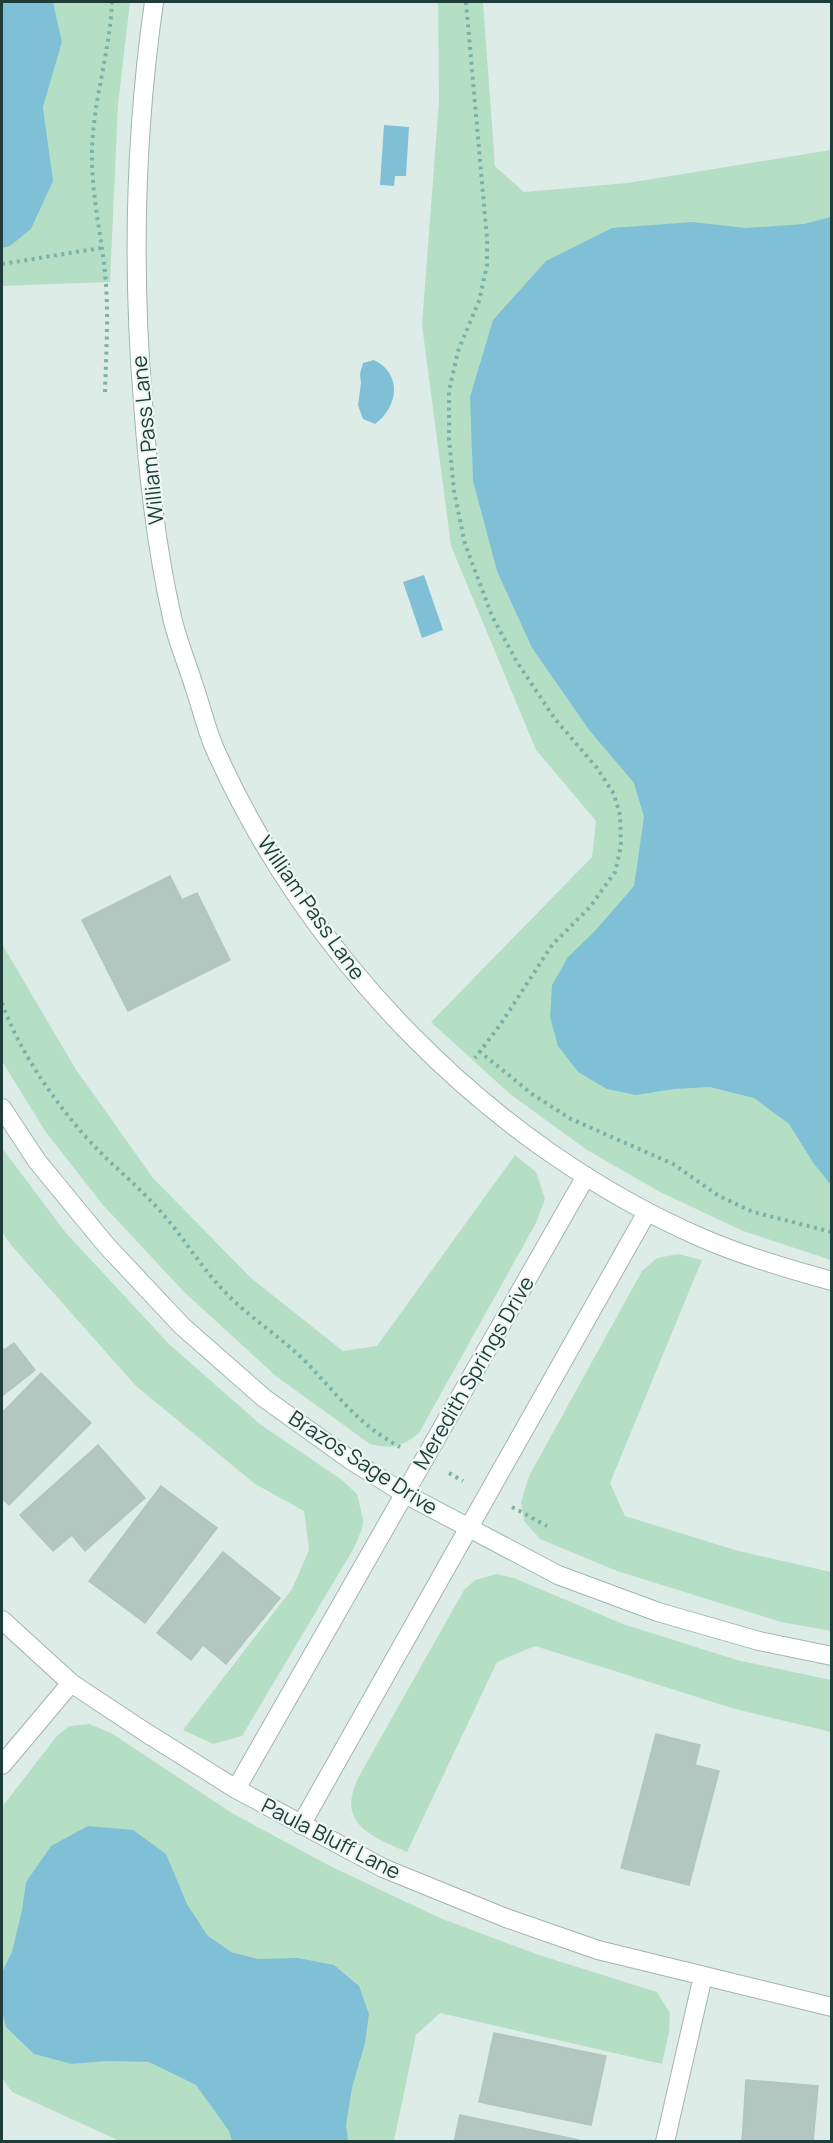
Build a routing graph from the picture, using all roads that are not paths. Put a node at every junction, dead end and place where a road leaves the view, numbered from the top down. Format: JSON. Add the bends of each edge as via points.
{"nodes":[{"id":1,"x":154,"y":2,"type":"edge"},
{"id":2,"x":2,"y":1108,"type":"edge"},
{"id":3,"x":586,"y":1176,"type":"junction"},
{"id":4,"x":647,"y":1212,"type":"junction"},
{"id":5,"x":831,"y":1281,"type":"edge"},
{"id":6,"x":405,"y":1494,"type":"junction"},
{"id":7,"x":469,"y":1528,"type":"junction"},
{"id":8,"x":2,"y":1620,"type":"edge"},
{"id":9,"x":831,"y":1656,"type":"edge"},
{"id":10,"x":71,"y":1683,"type":"junction"},
{"id":11,"x":2,"y":1766,"type":"edge"},
{"id":12,"x":236,"y":1789,"type":"junction"},
{"id":13,"x":301,"y":1825,"type":"junction"},
{"id":14,"x":703,"y":1976,"type":"junction"},
{"id":15,"x":831,"y":2007,"type":"edge"},
{"id":16,"x":665,"y":2142,"type":"edge"}],
"edges":[{"from":1,"to":3,"type":"street","name":"William Pass Lane","via":[[145,63],[136,205],[139,348],[149,483],[172,620],[213,744],[258,834],[308,912],[363,983],[440,1064],[509,1123]]},
{"from":2,"to":6,"type":"street","name":"Brazos Sage Drive","via":[[37,1161],[106,1245],[182,1326],[264,1398]]},
{"from":3,"to":4,"type":"street","name":"William Pass Lane"},
{"from":3,"to":6,"type":"street","name":"Meredith Springs Drive"},
{"from":4,"to":5,"type":"street","name":"William Pass Lane","via":[[704,1239]]},
{"from":4,"to":7,"type":"street"},
{"from":6,"to":7,"type":"street","name":"Brazos Sage Drive"},
{"from":6,"to":12,"type":"street","name":"Meredith Springs Drive"},
{"from":7,"to":9,"type":"street","name":"Brazos Sage Drive","via":[[558,1575],[658,1612],[759,1641]]},
{"from":7,"to":13,"type":"street"},
{"from":8,"to":10,"type":"street","name":"Paula Bluff Lane"},
{"from":10,"to":11,"type":"street"},
{"from":10,"to":12,"type":"street","name":"Paula Bluff Lane"},
{"from":12,"to":13,"type":"street","name":"Paula Bluff Lane"},
{"from":13,"to":14,"type":"street","name":"Paula Bluff Lane","via":[[384,1868],[506,1918],[598,1950]]},
{"from":14,"to":15,"type":"street","name":"Paula Bluff Lane"},
{"from":14,"to":16,"type":"street"}]}
